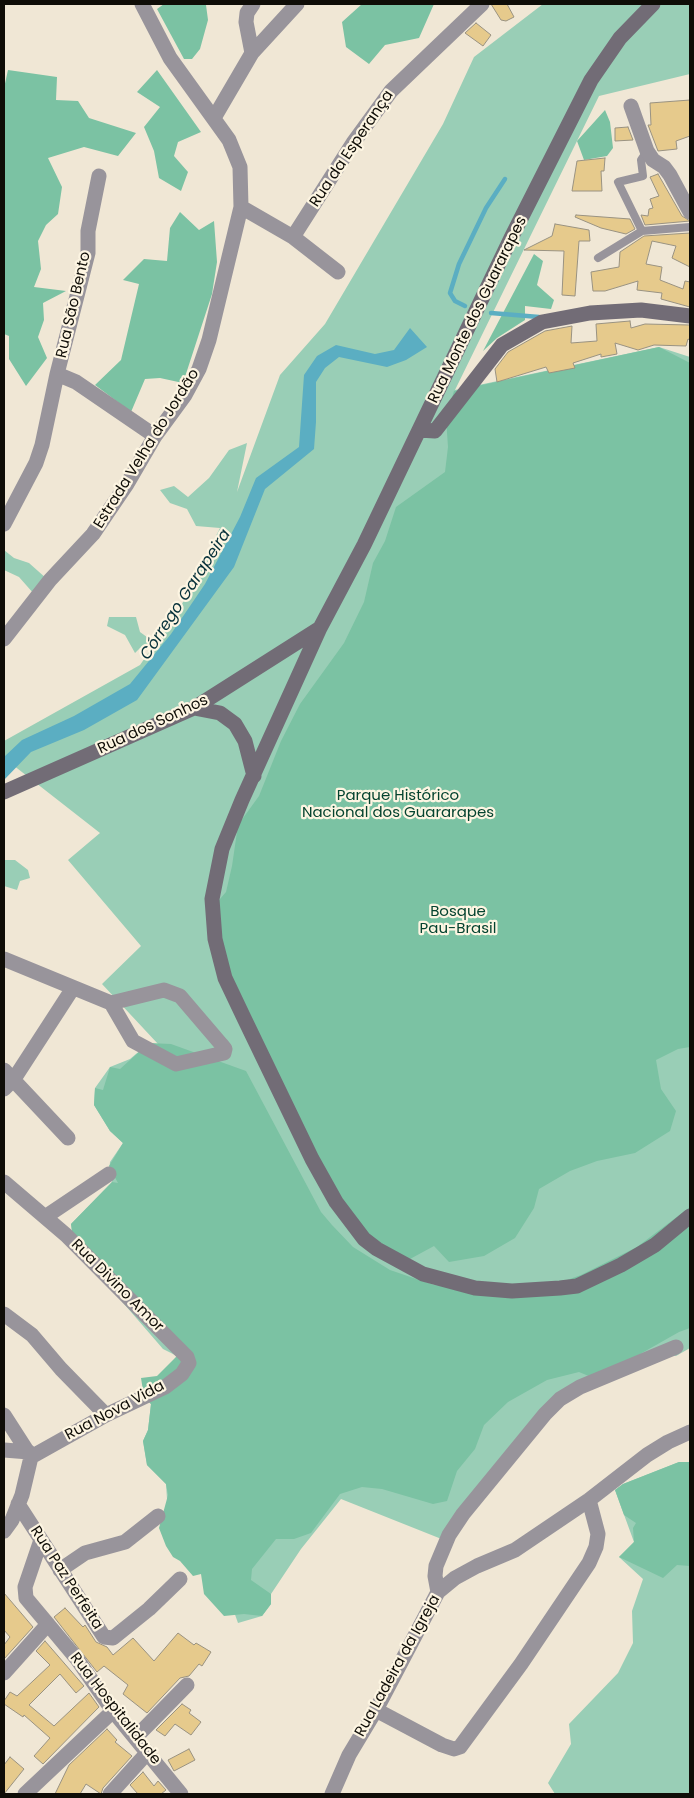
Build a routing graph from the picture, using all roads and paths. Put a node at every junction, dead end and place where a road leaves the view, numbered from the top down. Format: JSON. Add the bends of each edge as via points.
{"nodes":[{"id":1,"x":142,"y":4,"type":"edge"},
{"id":2,"x":253,"y":4,"type":"edge"},
{"id":3,"x":297,"y":4,"type":"edge"},
{"id":4,"x":482,"y":4,"type":"edge"},
{"id":5,"x":653,"y":4,"type":"edge"},
{"id":6,"x":252,"y":53,"type":"junction"},
{"id":7,"x":631,"y":106,"type":"dead end"},
{"id":8,"x":214,"y":118,"type":"junction"},
{"id":9,"x":647,"y":151,"type":"junction"},
{"id":10,"x":99,"y":176,"type":"dead end"},
{"id":11,"x":241,"y":207,"type":"junction"},
{"id":12,"x":690,"y":212,"type":"edge"},
{"id":13,"x":690,"y":227,"type":"edge"},
{"id":14,"x":642,"y":231,"type":"junction"},
{"id":15,"x":293,"y":237,"type":"junction"},
{"id":16,"x":598,"y":258,"type":"dead end"},
{"id":17,"x":338,"y":272,"type":"dead end"},
{"id":18,"x":690,"y":316,"type":"edge"},
{"id":19,"x":58,"y":374,"type":"junction"},
{"id":20,"x":419,"y":430,"type":"junction"},
{"id":21,"x":155,"y":436,"type":"junction"},
{"id":22,"x":4,"y":524,"type":"edge"},
{"id":23,"x":320,"y":628,"type":"junction"},
{"id":24,"x":4,"y":639,"type":"edge"},
{"id":25,"x":194,"y":708,"type":"junction"},
{"id":26,"x":254,"y":776,"type":"junction"},
{"id":27,"x":10,"y":790,"type":"edge"},
{"id":28,"x":4,"y":959,"type":"edge"},
{"id":29,"x":73,"y":988,"type":"junction"},
{"id":30,"x":111,"y":1003,"type":"junction"},
{"id":31,"x":7,"y":1080,"type":"edge"},
{"id":32,"x":68,"y":1138,"type":"dead end"},
{"id":33,"x":109,"y":1174,"type":"dead end"},
{"id":34,"x":4,"y":1182,"type":"edge"},
{"id":35,"x":690,"y":1216,"type":"edge"},
{"id":36,"x":45,"y":1217,"type":"junction"},
{"id":37,"x":4,"y":1314,"type":"edge"},
{"id":38,"x":676,"y":1347,"type":"dead end"},
{"id":39,"x":188,"y":1357,"type":"joint"},
{"id":40,"x":4,"y":1415,"type":"edge"},
{"id":41,"x":106,"y":1415,"type":"junction"},
{"id":42,"x":690,"y":1432,"type":"edge"},
{"id":43,"x":4,"y":1450,"type":"edge"},
{"id":44,"x":30,"y":1454,"type":"junction"},
{"id":45,"x":589,"y":1500,"type":"junction"},
{"id":46,"x":18,"y":1504,"type":"junction"},
{"id":47,"x":158,"y":1516,"type":"dead end"},
{"id":48,"x":4,"y":1530,"type":"edge"},
{"id":49,"x":41,"y":1540,"type":"junction"},
{"id":50,"x":60,"y":1570,"type":"junction"},
{"id":51,"x":180,"y":1579,"type":"dead end"},
{"id":52,"x":438,"y":1592,"type":"junction"},
{"id":53,"x":48,"y":1624,"type":"junction"},
{"id":54,"x":4,"y":1673,"type":"edge"},
{"id":55,"x":188,"y":1684,"type":"dead end"},
{"id":56,"x":376,"y":1710,"type":"junction"},
{"id":57,"x":113,"y":1711,"type":"junction"},
{"id":58,"x":136,"y":1737,"type":"junction"},
{"id":59,"x":148,"y":1752,"type":"junction"},
{"id":60,"x":25,"y":1794,"type":"edge"},
{"id":61,"x":110,"y":1794,"type":"edge"},
{"id":62,"x":181,"y":1794,"type":"edge"},
{"id":63,"x":332,"y":1794,"type":"edge"}],
"edges":[{"from":1,"to":8,"type":"street","name":"Estrada Velha do Jordão","via":[[170,58]]},
{"from":2,"to":6,"type":"street","via":[[246,22]]},
{"from":3,"to":6,"type":"street"},
{"from":4,"to":15,"type":"street","name":"Rua da Esperança","via":[[391,91],[353,143]]},
{"from":5,"to":20,"type":"main road","name":"Rua Monte dos Guararapes","via":[[620,38],[591,80]]},
{"from":6,"to":8,"type":"street"},
{"from":7,"to":9,"type":"street"},
{"from":8,"to":11,"type":"street","name":"Estrada Velha do Jordão","via":[[229,140],[240,167]]},
{"from":9,"to":12,"type":"street","via":[[652,160],[670,175]]},
{"from":9,"to":14,"type":"lane","via":[[641,160],[643,176],[618,182]]},
{"from":10,"to":19,"type":"street","name":"Rua São Bento","via":[[88,231],[88,253]]},
{"from":11,"to":15,"type":"street"},
{"from":11,"to":21,"type":"street","name":"Estrada Velha do Jordão","via":[[212,330],[199,369],[185,395]]},
{"from":13,"to":14,"type":"lane"},
{"from":14,"to":16,"type":"lane"},
{"from":15,"to":17,"type":"street"},
{"from":18,"to":20,"type":"main road","via":[[641,310],[557,317],[542,322],[502,346],[435,431]]},
{"from":19,"to":21,"type":"street","name":"Rua São Bento","via":[[76,382]]},
{"from":19,"to":22,"type":"street","name":"Rua São Bento","via":[[36,463]]},
{"from":20,"to":23,"type":"main road","name":"Rua Monte dos Guararapes"},
{"from":21,"to":24,"type":"street","name":"Estrada Velha do Jordão","via":[[93,534],[50,580]]},
{"from":23,"to":25,"type":"main road","name":"Rua dos Sonhos"},
{"from":23,"to":26,"type":"main road","name":"Rua Monte dos Guararapes"},
{"from":25,"to":26,"type":"main road","via":[[220,713],[235,724],[245,740]]},
{"from":25,"to":27,"type":"main road","name":"Rua dos Sonhos"},
{"from":26,"to":35,"type":"main road","name":"Rua Monte dos Guararapes","via":[[217,866],[212,898],[214,939],[225,978],[312,1159],[336,1202],[364,1239],[398,1262],[446,1282],[476,1288],[533,1291],[577,1286],[622,1265],[655,1245]]},
{"from":28,"to":29,"type":"street"},
{"from":29,"to":30,"type":"street"},
{"from":29,"to":31,"type":"street"},
{"from":30,"to":30,"type":"street","via":[[133,1041],[176,1064],[224,1053],[225,1049],[180,996],[164,990]]},
{"from":31,"to":32,"type":"street"},
{"from":33,"to":36,"type":"street"},
{"from":34,"to":36,"type":"street","name":"Rua Divino Amor"},
{"from":36,"to":39,"type":"street","name":"Rua Divino Amor"},
{"from":37,"to":41,"type":"street","via":[[32,1335]]},
{"from":38,"to":52,"type":"street","via":[[580,1387],[560,1399],[545,1414],[449,1535],[436,1566]]},
{"from":39,"to":41,"type":"street","name":"Rua Nova Vida","via":[[186,1369],[165,1386]]},
{"from":40,"to":44,"type":"street"},
{"from":41,"to":44,"type":"street","name":"Rua Nova Vida"},
{"from":42,"to":45,"type":"street","name":"Rua Ladeira da Igreja","via":[[647,1455]]},
{"from":43,"to":44,"type":"street"},
{"from":44,"to":46,"type":"street","via":[[27,1480]]},
{"from":45,"to":52,"type":"street","name":"Rua Ladeira da Igreja","via":[[515,1550],[455,1578]]},
{"from":45,"to":56,"type":"street","via":[[598,1534],[589,1563],[460,1748],[454,1750],[442,1745]]},
{"from":46,"to":48,"type":"street"},
{"from":46,"to":49,"type":"street","name":"Rua Paz Perfeita"},
{"from":47,"to":50,"type":"street","via":[[125,1542],[85,1553]]},
{"from":49,"to":50,"type":"street","name":"Rua Paz Perfeita"},
{"from":49,"to":53,"type":"street","name":"Rua Hospitalidade","via":[[24,1593]]},
{"from":50,"to":51,"type":"street","name":"Rua Paz Perfeita","via":[[104,1637],[113,1638]]},
{"from":52,"to":56,"type":"street","name":"Rua Ladeira da Igreja"},
{"from":53,"to":54,"type":"street"},
{"from":53,"to":57,"type":"street","name":"Rua Hospitalidade"},
{"from":55,"to":58,"type":"street"},
{"from":56,"to":63,"type":"street","name":"Rua Ladeira da Igreja","via":[[349,1755]]},
{"from":57,"to":58,"type":"street","name":"Rua Hospitalidade"},
{"from":57,"to":60,"type":"street"},
{"from":58,"to":59,"type":"street","name":"Rua Hospitalidade"},
{"from":59,"to":61,"type":"street"},
{"from":59,"to":62,"type":"street","name":"Rua Hospitalidade"}]}
